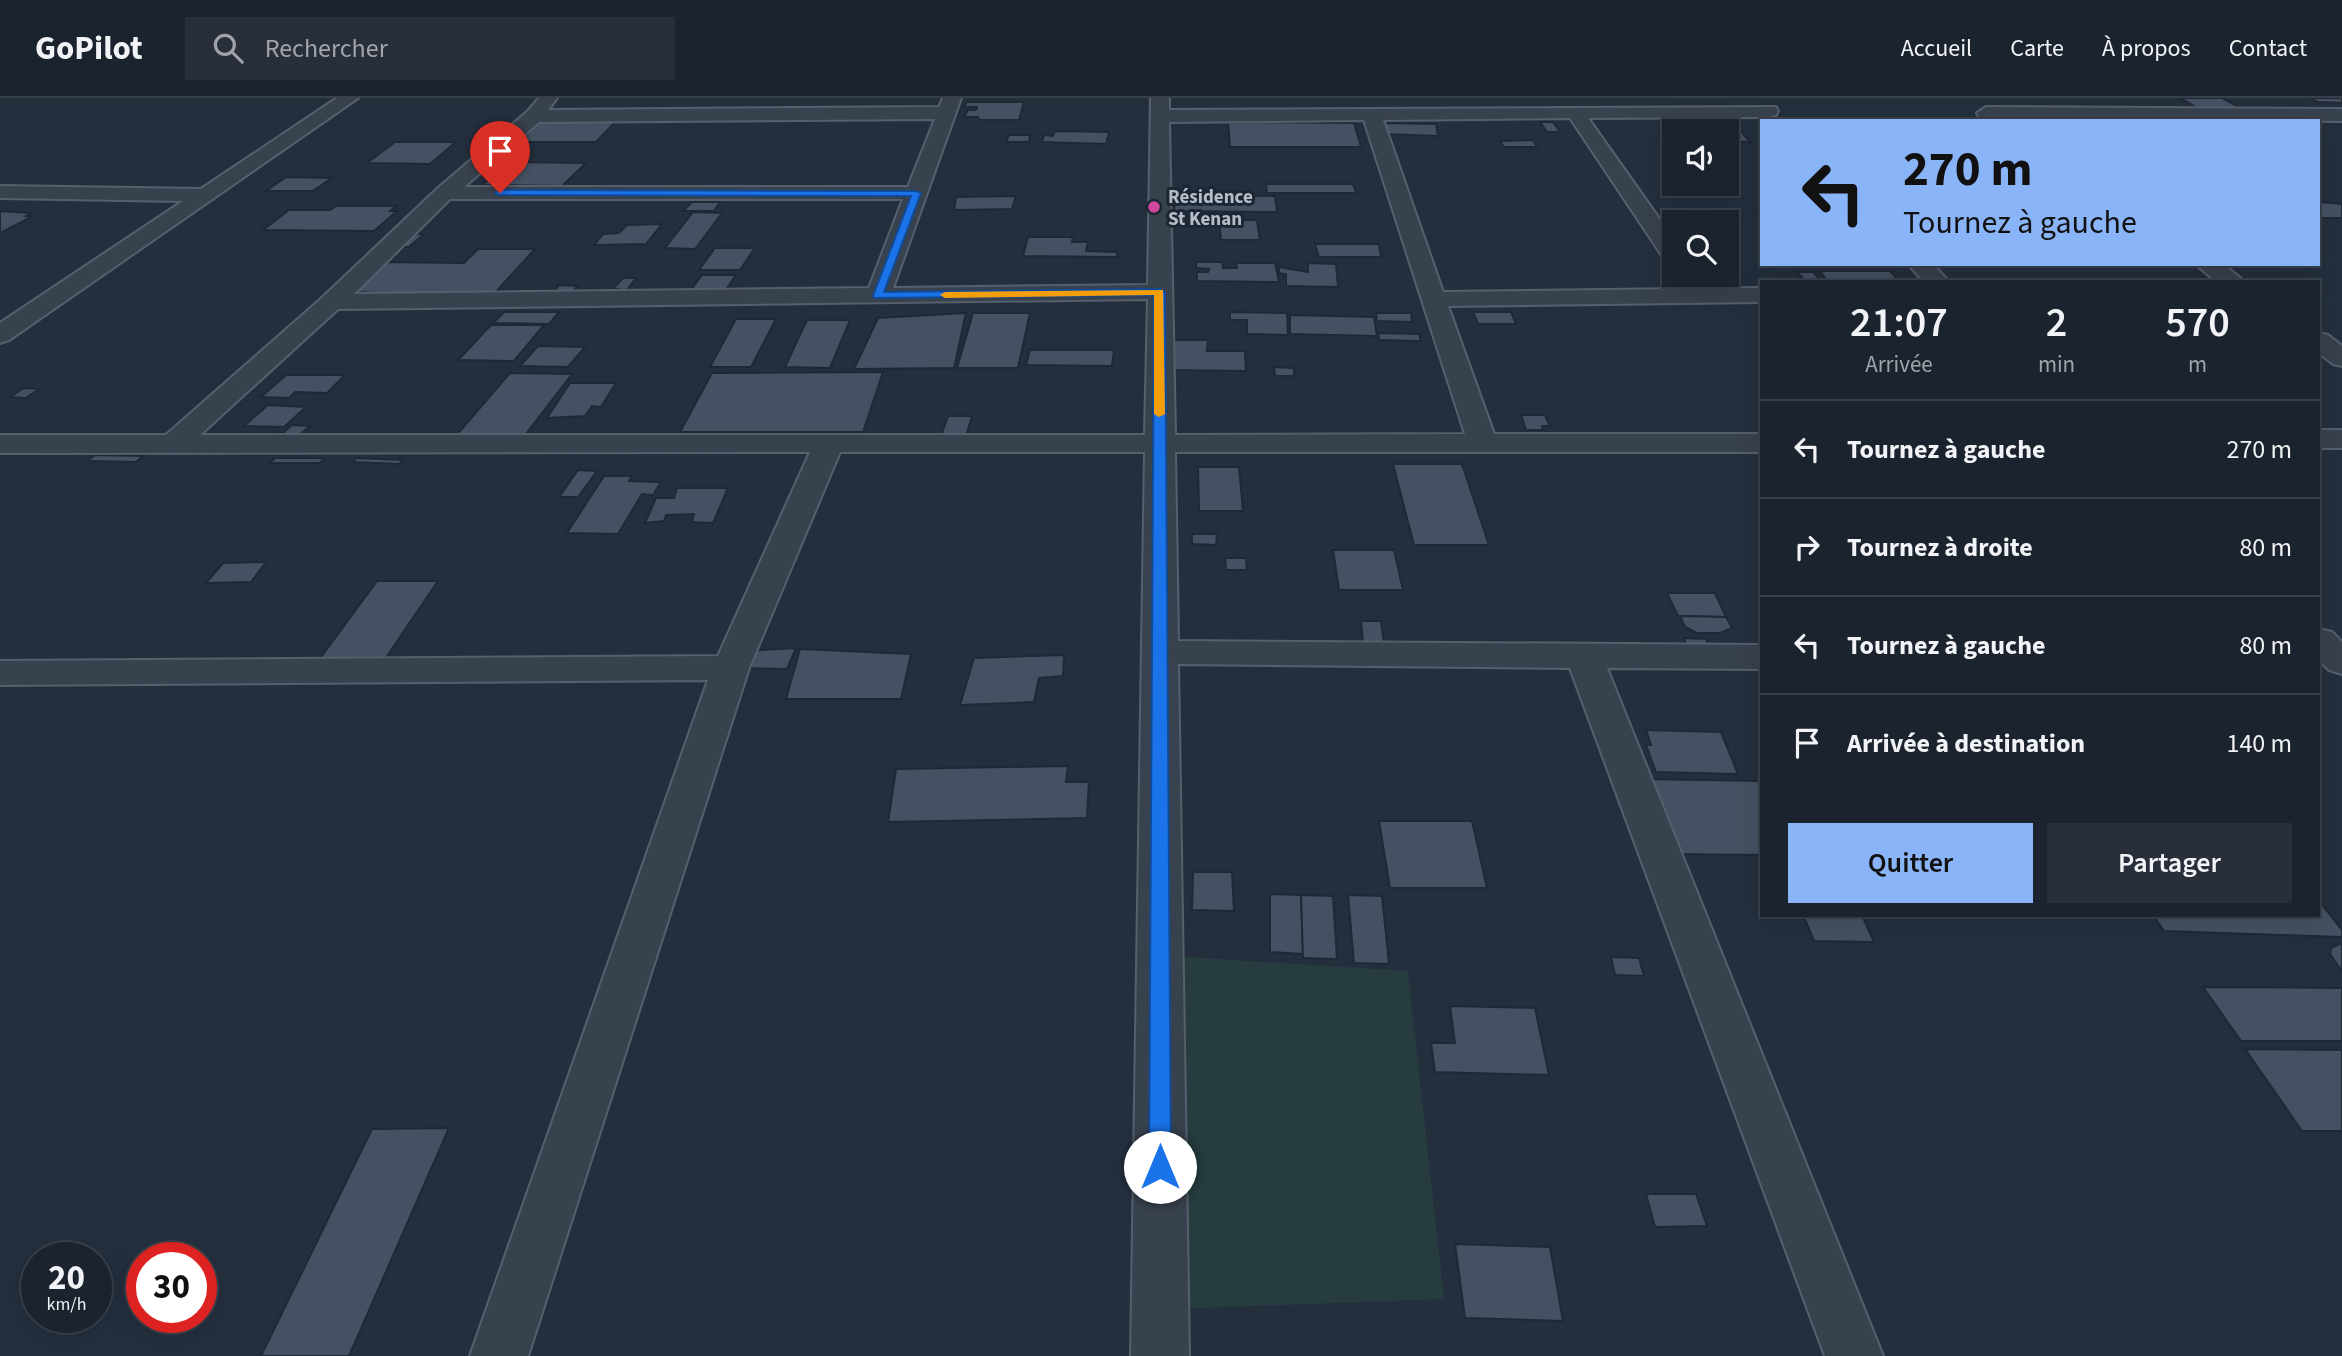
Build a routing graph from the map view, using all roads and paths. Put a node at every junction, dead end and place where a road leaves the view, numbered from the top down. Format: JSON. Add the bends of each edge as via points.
{"nodes":[{"id":1,"x":349,"y":98,"type":"edge"},
{"id":2,"x":948,"y":105,"type":"edge"},
{"id":3,"x":541,"y":107,"type":"edge"},
{"id":4,"x":1160,"y":107,"type":"edge"},
{"id":5,"x":1768,"y":110,"type":"edge"},
{"id":6,"x":1986,"y":113,"type":"edge"},
{"id":7,"x":1576,"y":114,"type":"junction"},
{"id":8,"x":2342,"y":115,"type":"edge"},
{"id":9,"x":1372,"y":116,"type":"junction"},
{"id":10,"x":0,"y":192,"type":"edge"},
{"id":11,"x":444,"y":193,"type":"junction"},
{"id":12,"x":916,"y":193,"type":"junction"},
{"id":13,"x":204,"y":195,"type":"junction"},
{"id":14,"x":1662,"y":239,"type":"edge"},
{"id":15,"x":1922,"y":266,"type":"edge"},
{"id":16,"x":2210,"y":266,"type":"edge"},
{"id":17,"x":1935,"y":280,"type":"edge"},
{"id":18,"x":2229,"y":280,"type":"edge"},
{"id":19,"x":1695,"y":287,"type":"edge"},
{"id":20,"x":1160,"y":292,"type":"junction"},
{"id":21,"x":1701,"y":295,"type":"junction"},
{"id":22,"x":1760,"y":295,"type":"edge"},
{"id":23,"x":878,"y":296,"type":"junction"},
{"id":24,"x":56,"y":298,"type":"junction"},
{"id":25,"x":14,"y":299,"type":"dead end"},
{"id":26,"x":1434,"y":299,"type":"junction"},
{"id":27,"x":332,"y":302,"type":"junction"},
{"id":28,"x":0,"y":335,"type":"edge"},
{"id":29,"x":2320,"y":342,"type":"edge"},
{"id":30,"x":2342,"y":358,"type":"edge"},
{"id":31,"x":2320,"y":439,"type":"edge"},
{"id":32,"x":2342,"y":439,"type":"edge"},
{"id":33,"x":1159,"y":442,"type":"junction"},
{"id":34,"x":174,"y":443,"type":"junction"},
{"id":35,"x":1482,"y":443,"type":"junction"},
{"id":36,"x":1760,"y":443,"type":"edge"},
{"id":37,"x":0,"y":444,"type":"edge"},
{"id":38,"x":828,"y":445,"type":"junction"},
{"id":39,"x":1160,"y":652,"type":"junction"},
{"id":40,"x":1584,"y":656,"type":"junction"},
{"id":41,"x":1760,"y":657,"type":"edge"},
{"id":42,"x":731,"y":668,"type":"junction"},
{"id":43,"x":0,"y":673,"type":"edge"},
{"id":44,"x":499,"y":1356,"type":"edge"},
{"id":45,"x":1160,"y":1356,"type":"edge"},
{"id":46,"x":1854,"y":1356,"type":"edge"}],
"edges":[{"from":1,"to":13,"type":"street"},
{"from":2,"to":3,"type":"street"},
{"from":2,"to":12,"type":"street"},
{"from":3,"to":11,"type":"street"},
{"from":4,"to":9,"type":"street"},
{"from":4,"to":20,"type":"street"},
{"from":5,"to":7,"type":"street"},
{"from":6,"to":8,"type":"street"},
{"from":7,"to":9,"type":"street"},
{"from":7,"to":14,"type":"street"},
{"from":9,"to":26,"type":"street"},
{"from":10,"to":13,"type":"street"},
{"from":11,"to":12,"type":"street"},
{"from":11,"to":27,"type":"street"},
{"from":12,"to":23,"type":"street"},
{"from":13,"to":24,"type":"street"},
{"from":15,"to":17,"type":"street"},
{"from":16,"to":18,"type":"street"},
{"from":19,"to":21,"type":"street"},
{"from":20,"to":23,"type":"street"},
{"from":20,"to":33,"type":"street"},
{"from":21,"to":22,"type":"street"},
{"from":21,"to":26,"type":"street"},
{"from":23,"to":27,"type":"street"},
{"from":24,"to":25,"type":"street"},
{"from":24,"to":28,"type":"street"},
{"from":26,"to":35,"type":"street"},
{"from":27,"to":34,"type":"street"},
{"from":29,"to":30,"type":"street"},
{"from":31,"to":32,"type":"street"},
{"from":33,"to":35,"type":"street"},
{"from":33,"to":38,"type":"street"},
{"from":33,"to":39,"type":"street"},
{"from":34,"to":37,"type":"street"},
{"from":34,"to":38,"type":"street"},
{"from":35,"to":36,"type":"street"},
{"from":38,"to":42,"type":"street"},
{"from":39,"to":40,"type":"street"},
{"from":39,"to":45,"type":"street"},
{"from":40,"to":41,"type":"street"},
{"from":40,"to":46,"type":"street"},
{"from":42,"to":43,"type":"street"},
{"from":42,"to":44,"type":"street"}]}
